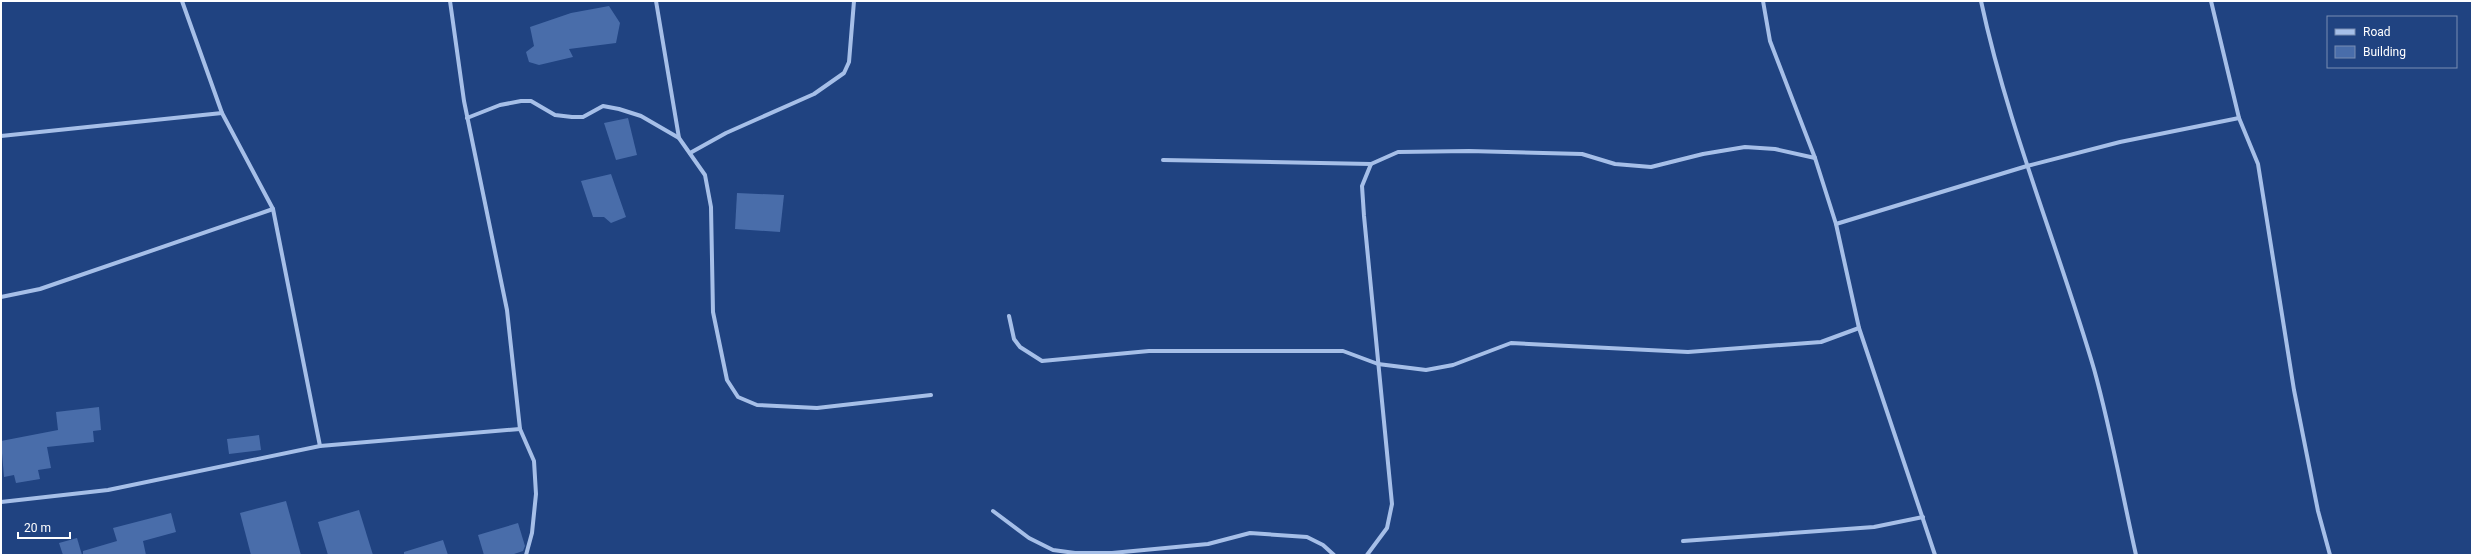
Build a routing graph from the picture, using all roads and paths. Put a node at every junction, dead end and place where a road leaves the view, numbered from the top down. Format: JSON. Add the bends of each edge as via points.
{"nodes":[{"id":1,"x":182,"y":1,"type":"edge"},
{"id":2,"x":450,"y":1,"type":"edge"},
{"id":3,"x":656,"y":1,"type":"edge"},
{"id":4,"x":854,"y":1,"type":"edge"},
{"id":5,"x":1763,"y":1,"type":"edge"},
{"id":6,"x":1980,"y":1,"type":"edge"},
{"id":7,"x":2211,"y":1,"type":"edge"},
{"id":8,"x":222,"y":113,"type":"junction"},
{"id":9,"x":467,"y":118,"type":"junction"},
{"id":10,"x":2239,"y":118,"type":"junction"},
{"id":11,"x":1,"y":136,"type":"edge"},
{"id":12,"x":679,"y":138,"type":"junction"},
{"id":13,"x":690,"y":153,"type":"junction"},
{"id":14,"x":1815,"y":158,"type":"junction"},
{"id":15,"x":1163,"y":160,"type":"dead end"},
{"id":16,"x":1370,"y":164,"type":"junction"},
{"id":17,"x":2027,"y":166,"type":"junction"},
{"id":18,"x":273,"y":209,"type":"junction"},
{"id":19,"x":1836,"y":224,"type":"junction"},
{"id":20,"x":1,"y":297,"type":"edge"},
{"id":21,"x":1008,"y":316,"type":"dead end"},
{"id":22,"x":1859,"y":328,"type":"junction"},
{"id":23,"x":1378,"y":364,"type":"junction"},
{"id":24,"x":931,"y":395,"type":"dead end"},
{"id":25,"x":520,"y":429,"type":"junction"},
{"id":26,"x":320,"y":446,"type":"junction"},
{"id":27,"x":1,"y":502,"type":"edge"},
{"id":28,"x":993,"y":511,"type":"dead end"},
{"id":29,"x":1923,"y":517,"type":"junction"},
{"id":30,"x":1683,"y":541,"type":"dead end"},
{"id":31,"x":526,"y":555,"type":"edge"},
{"id":32,"x":1334,"y":555,"type":"edge"},
{"id":33,"x":1367,"y":555,"type":"edge"},
{"id":34,"x":1935,"y":555,"type":"edge"},
{"id":35,"x":2136,"y":555,"type":"edge"},
{"id":36,"x":2330,"y":555,"type":"edge"}],
"edges":[{"from":1,"to":8,"type":"street"},
{"from":2,"to":9,"type":"street"},
{"from":3,"to":12,"type":"street"},
{"from":4,"to":13,"type":"street","via":[[848,62],[844,73],[814,94],[726,133]]},
{"from":5,"to":14,"type":"street","via":[[1770,41]]},
{"from":6,"to":17,"type":"street","via":[[1989,41]]},
{"from":7,"to":10,"type":"street"},
{"from":8,"to":11,"type":"street"},
{"from":8,"to":18,"type":"street"},
{"from":9,"to":12,"type":"street","via":[[500,105],[521,101],[531,101],[555,114],[572,117],[583,117],[602,106],[642,116]]},
{"from":9,"to":25,"type":"street","via":[[507,310]]},
{"from":10,"to":17,"type":"street","via":[[2120,142]]},
{"from":10,"to":36,"type":"street","via":[[2258,164],[2294,390],[2318,511]]},
{"from":12,"to":13,"type":"street"},
{"from":13,"to":24,"type":"street","via":[[705,175],[711,207],[713,312],[727,380],[738,397],[757,406],[816,408]]},
{"from":14,"to":16,"type":"street","via":[[1775,149],[1745,148],[1703,154],[1651,167],[1615,164],[1582,154],[1469,151],[1398,152]]},
{"from":14,"to":19,"type":"street"},
{"from":15,"to":16,"type":"street"},
{"from":16,"to":23,"type":"street","via":[[1362,186]]},
{"from":17,"to":19,"type":"street"},
{"from":17,"to":35,"type":"street","via":[[2094,369]]},
{"from":18,"to":20,"type":"street","via":[[40,289]]},
{"from":18,"to":26,"type":"street"},
{"from":19,"to":22,"type":"street"},
{"from":21,"to":23,"type":"street","via":[[1014,339],[1020,347],[1042,361],[1087,359],[1149,351],[1343,351]]},
{"from":22,"to":23,"type":"street","via":[[1821,342],[1704,351],[1511,343],[1453,365],[1426,370]]},
{"from":22,"to":29,"type":"street"},
{"from":23,"to":33,"type":"street","via":[[1392,504],[1387,528]]},
{"from":25,"to":26,"type":"street"},
{"from":25,"to":31,"type":"street","via":[[534,461],[536,494],[532,532]]},
{"from":26,"to":27,"type":"street","via":[[108,490]]},
{"from":28,"to":32,"type":"street","via":[[1029,538],[1053,550],[1076,553],[1112,553],[1208,544],[1250,533],[1306,537],[1323,545]]},
{"from":29,"to":30,"type":"street","via":[[1874,528]]},
{"from":29,"to":34,"type":"street"}]}
